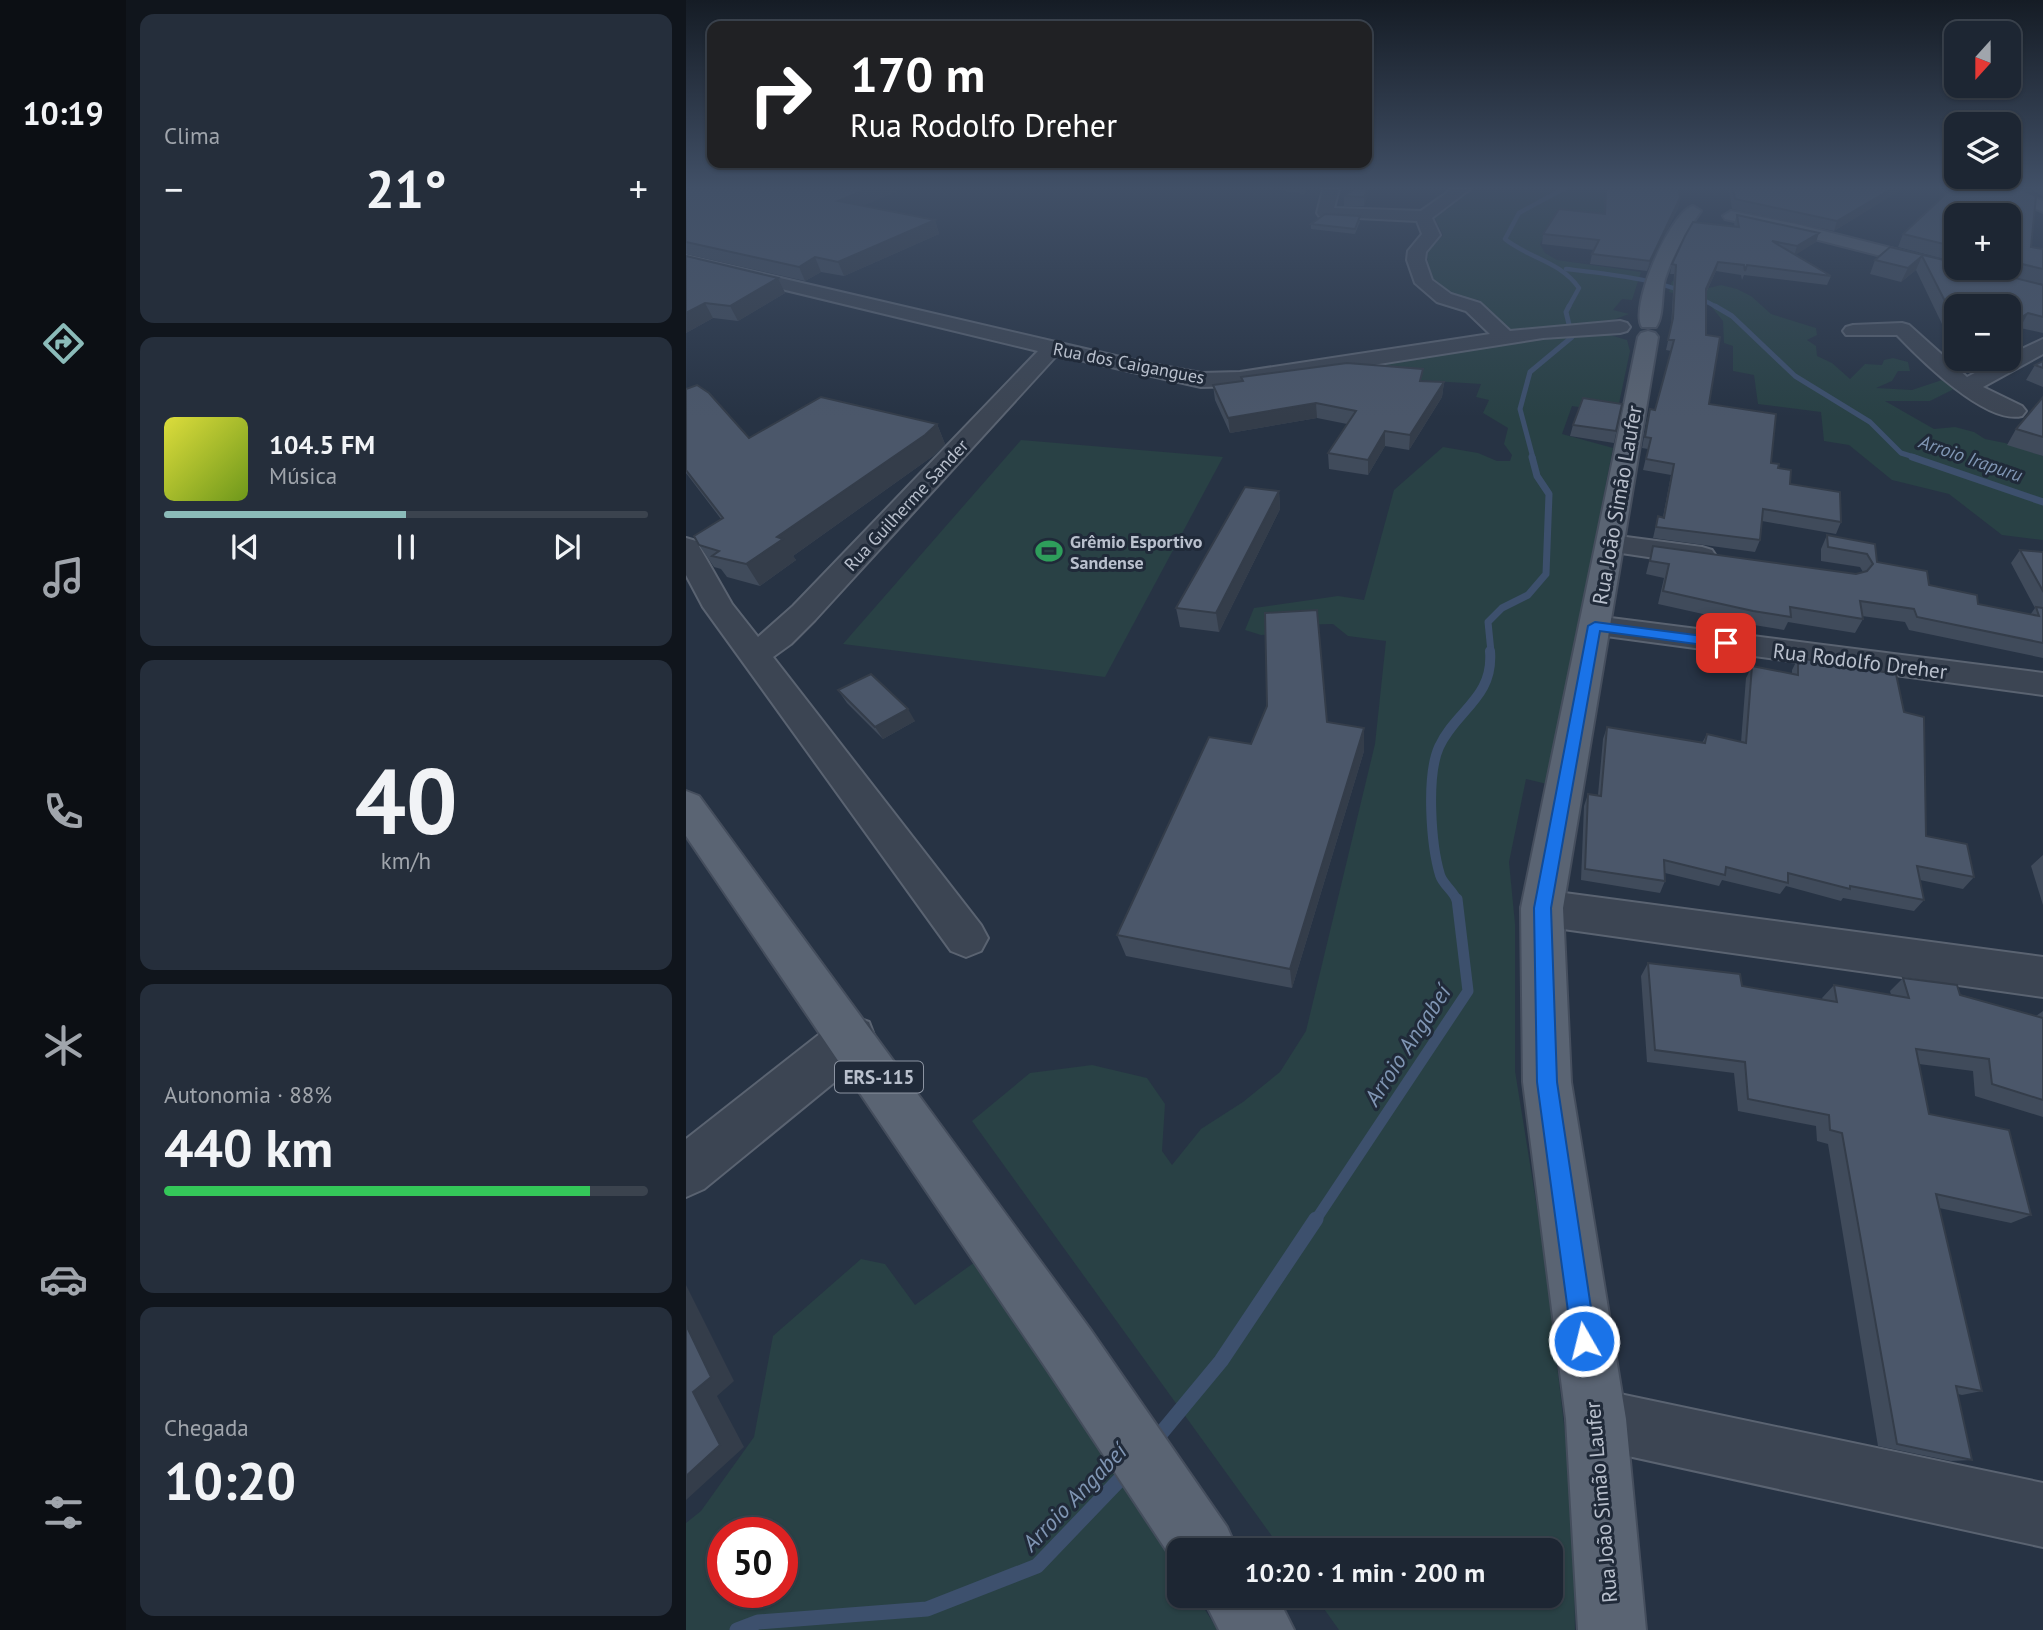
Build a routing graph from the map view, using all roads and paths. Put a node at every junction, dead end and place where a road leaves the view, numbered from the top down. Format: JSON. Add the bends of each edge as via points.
{"nodes":[{"id":1,"x":703,"y":265,"type":"edge"},
{"id":2,"x":1417,"y":265,"type":"edge"},
{"id":3,"x":1660,"y":265,"type":"edge"},
{"id":4,"x":1644,"y":311,"type":"junction"},
{"id":5,"x":1853,"y":331,"type":"dead end"},
{"id":6,"x":1504,"y":337,"type":"junction"},
{"id":7,"x":2043,"y":345,"type":"edge"},
{"id":8,"x":1052,"y":348,"type":"junction"},
{"id":9,"x":1969,"y":385,"type":"junction"},
{"id":10,"x":2014,"y":411,"type":"dead end"},
{"id":11,"x":1611,"y":544,"type":"junction"},
{"id":12,"x":686,"y":547,"type":"edge"},
{"id":13,"x":1730,"y":560,"type":"edge"},
{"id":14,"x":1595,"y":626,"type":"junction"},
{"id":15,"x":755,"y":655,"type":"junction"},
{"id":16,"x":2043,"y":684,"type":"edge"},
{"id":17,"x":686,"y":806,"type":"edge"},
{"id":18,"x":1542,"y":908,"type":"junction"},
{"id":19,"x":966,"y":938,"type":"dead end"},
{"id":20,"x":2043,"y":977,"type":"edge"},
{"id":21,"x":852,"y":1038,"type":"junction"},
{"id":22,"x":686,"y":1171,"type":"edge"},
{"id":23,"x":1596,"y":1419,"type":"junction"},
{"id":24,"x":2043,"y":1515,"type":"edge"},
{"id":25,"x":1196,"y":1538,"type":"edge"},
{"id":26,"x":1244,"y":1608,"type":"edge"},
{"id":27,"x":1260,"y":1630,"type":"edge"},
{"id":28,"x":1612,"y":1630,"type":"edge"}],
"edges":[{"from":1,"to":8,"type":"street","name":"Rua dos Caigangues"},
{"from":2,"to":6,"type":"street","via":[[1423,284],[1444,298],[1474,307]]},
{"from":3,"to":4,"type":"main road","name":"Rua João Simão Laufer"},
{"from":4,"to":6,"type":"street","name":"Rua dos Caigangues","via":[[1594,328]]},
{"from":4,"to":11,"type":"main road","name":"Rua João Simão Laufer"},
{"from":5,"to":9,"type":"street","via":[[1902,329],[1948,374]]},
{"from":6,"to":8,"type":"street","name":"Rua dos Caigangues","via":[[1218,380],[1146,370]]},
{"from":7,"to":9,"type":"street"},
{"from":8,"to":15,"type":"street","name":"Rua Guilherme Sander","via":[[804,613]]},
{"from":9,"to":10,"type":"street"},
{"from":11,"to":13,"type":"street"},
{"from":11,"to":14,"type":"main road","name":"Rua João Simão Laufer"},
{"from":12,"to":15,"type":"street","via":[[718,607]]},
{"from":14,"to":16,"type":"street","name":"Rua Rodolfo Dreher"},
{"from":14,"to":18,"type":"main road","name":"Rua João Simão Laufer"},
{"from":15,"to":19,"type":"street"},
{"from":17,"to":21,"type":"main road","number":"ERS-115"},
{"from":18,"to":20,"type":"street"},
{"from":18,"to":23,"type":"main road","name":"Rua João Simão Laufer","via":[[1547,1082]]},
{"from":21,"to":22,"type":"street"},
{"from":21,"to":25,"type":"main road","number":"ERS-115"},
{"from":23,"to":24,"type":"street"},
{"from":23,"to":28,"type":"main road","name":"Rua João Simão Laufer"},
{"from":26,"to":27,"type":"main road"}]}
